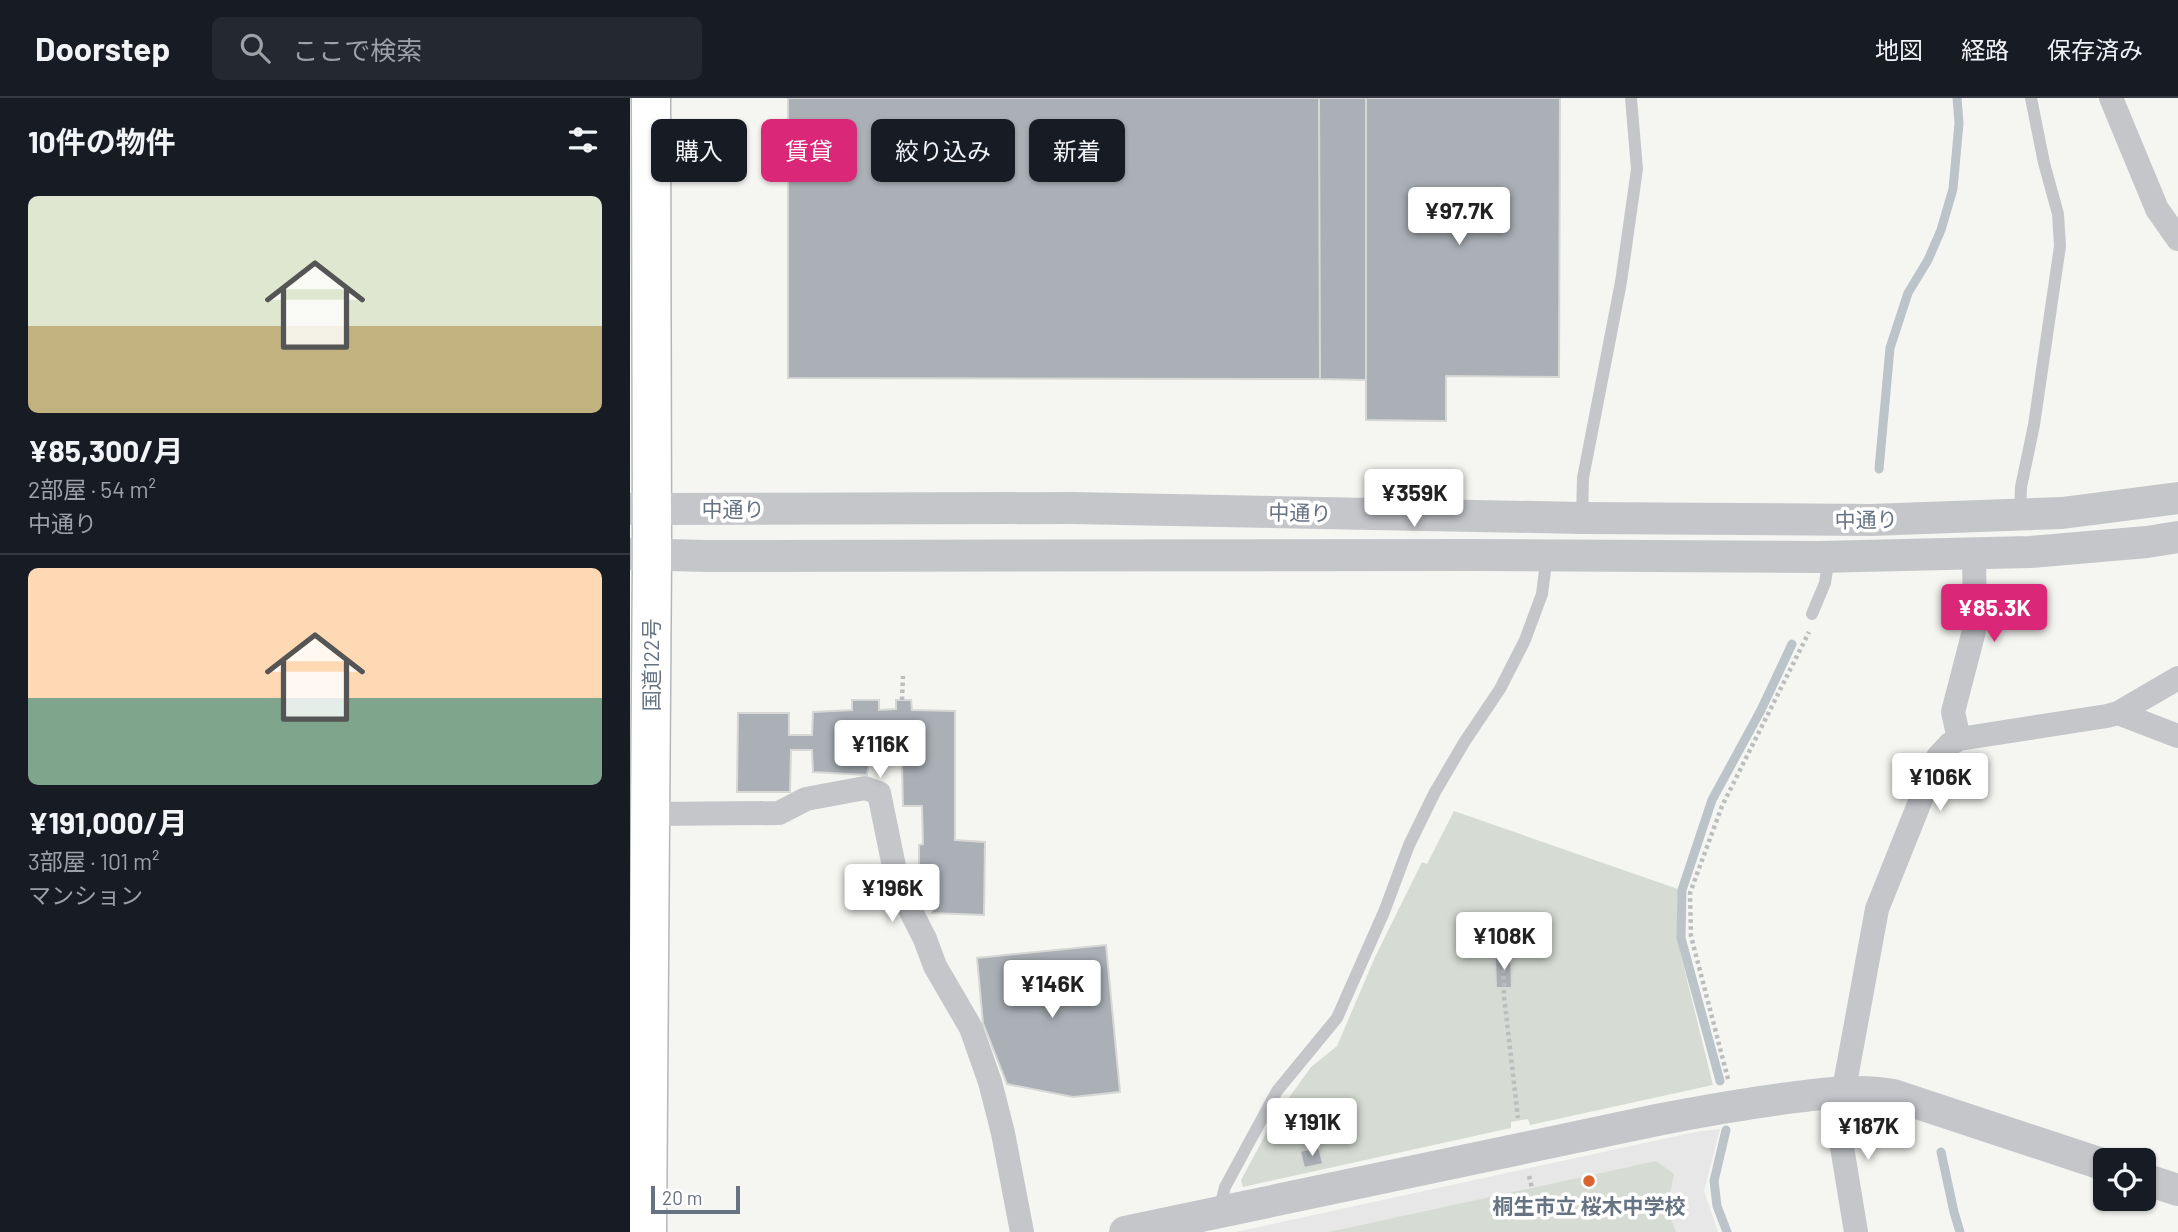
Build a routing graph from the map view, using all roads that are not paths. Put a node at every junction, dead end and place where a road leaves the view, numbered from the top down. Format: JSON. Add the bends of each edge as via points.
{"nodes":[{"id":1,"x":651,"y":98,"type":"edge"},
{"id":2,"x":1631,"y":98,"type":"edge"},
{"id":3,"x":2031,"y":98,"type":"edge"},
{"id":4,"x":2111,"y":98,"type":"edge"},
{"id":5,"x":2178,"y":239,"type":"edge"},
{"id":6,"x":2178,"y":498,"type":"edge"},
{"id":7,"x":640,"y":509,"type":"edge"},
{"id":8,"x":2020,"y":515,"type":"junction"},
{"id":9,"x":1582,"y":518,"type":"junction"},
{"id":10,"x":2178,"y":537,"type":"edge"},
{"id":11,"x":1974,"y":554,"type":"junction"},
{"id":12,"x":641,"y":555,"type":"edge"},
{"id":13,"x":1547,"y":555,"type":"junction"},
{"id":14,"x":1829,"y":556,"type":"junction"},
{"id":15,"x":1812,"y":614,"type":"road end"},
{"id":16,"x":2178,"y":678,"type":"edge"},
{"id":17,"x":2118,"y":713,"type":"junction"},
{"id":18,"x":2178,"y":736,"type":"edge"},
{"id":19,"x":1959,"y":739,"type":"junction"},
{"id":20,"x":649,"y":814,"type":"junction"},
{"id":21,"x":1843,"y":1091,"type":"junction"},
{"id":22,"x":2093,"y":1161,"type":"edge"},
{"id":23,"x":2156,"y":1183,"type":"edge"},
{"id":24,"x":2178,"y":1191,"type":"edge"},
{"id":25,"x":1219,"y":1212,"type":"junction"},
{"id":26,"x":647,"y":1232,"type":"edge"},
{"id":27,"x":1022,"y":1232,"type":"edge"},
{"id":28,"x":1125,"y":1232,"type":"edge"},
{"id":29,"x":1856,"y":1232,"type":"edge"}],
"edges":[{"from":1,"to":7,"type":"highway","name":"国道122号"},
{"from":2,"to":9,"type":"lane","via":[[1637,169],[1621,282],[1583,478]]},
{"from":3,"to":8,"type":"lane","via":[[2058,214],[2060,246]]},
{"from":4,"to":5,"type":"street","via":[[2157,209]]},
{"from":6,"to":8,"type":"street","name":"中通り"},
{"from":7,"to":9,"type":"street","name":"中通り","via":[[1058,508]]},
{"from":7,"to":12,"type":"highway","name":"国道122号"},
{"from":8,"to":9,"type":"street","name":"中通り","via":[[1871,520]]},
{"from":10,"to":11,"type":"street","name":"中通り"},
{"from":11,"to":14,"type":"street","name":"中通り"},
{"from":11,"to":19,"type":"street","via":[[1975,627],[1953,712]]},
{"from":12,"to":13,"type":"street","name":"中通り"},
{"from":12,"to":20,"type":"highway","name":"国道122号"},
{"from":13,"to":14,"type":"street","name":"中通り"},
{"from":13,"to":25,"type":"lane","via":[[1542,594],[1525,640],[1419,824],[1337,1018],[1277,1091],[1225,1187]]},
{"from":14,"to":15,"type":"lane","via":[[1825,583]]},
{"from":16,"to":17,"type":"street"},
{"from":17,"to":18,"type":"street"},
{"from":17,"to":19,"type":"street"},
{"from":19,"to":21,"type":"street","via":[[1938,757],[1877,909]]},
{"from":20,"to":26,"type":"highway","name":"国道122号"},
{"from":20,"to":27,"type":"street","via":[[779,813],[806,799],[866,788],[879,793],[898,886],[935,966],[971,1028],[990,1082]]},
{"from":21,"to":22,"type":"street","via":[[1893,1094]]},
{"from":21,"to":25,"type":"street","via":[[1733,1105]]},
{"from":21,"to":29,"type":"street","via":[[1840,1135]]},
{"from":23,"to":24,"type":"street"},
{"from":25,"to":28,"type":"street"}]}
